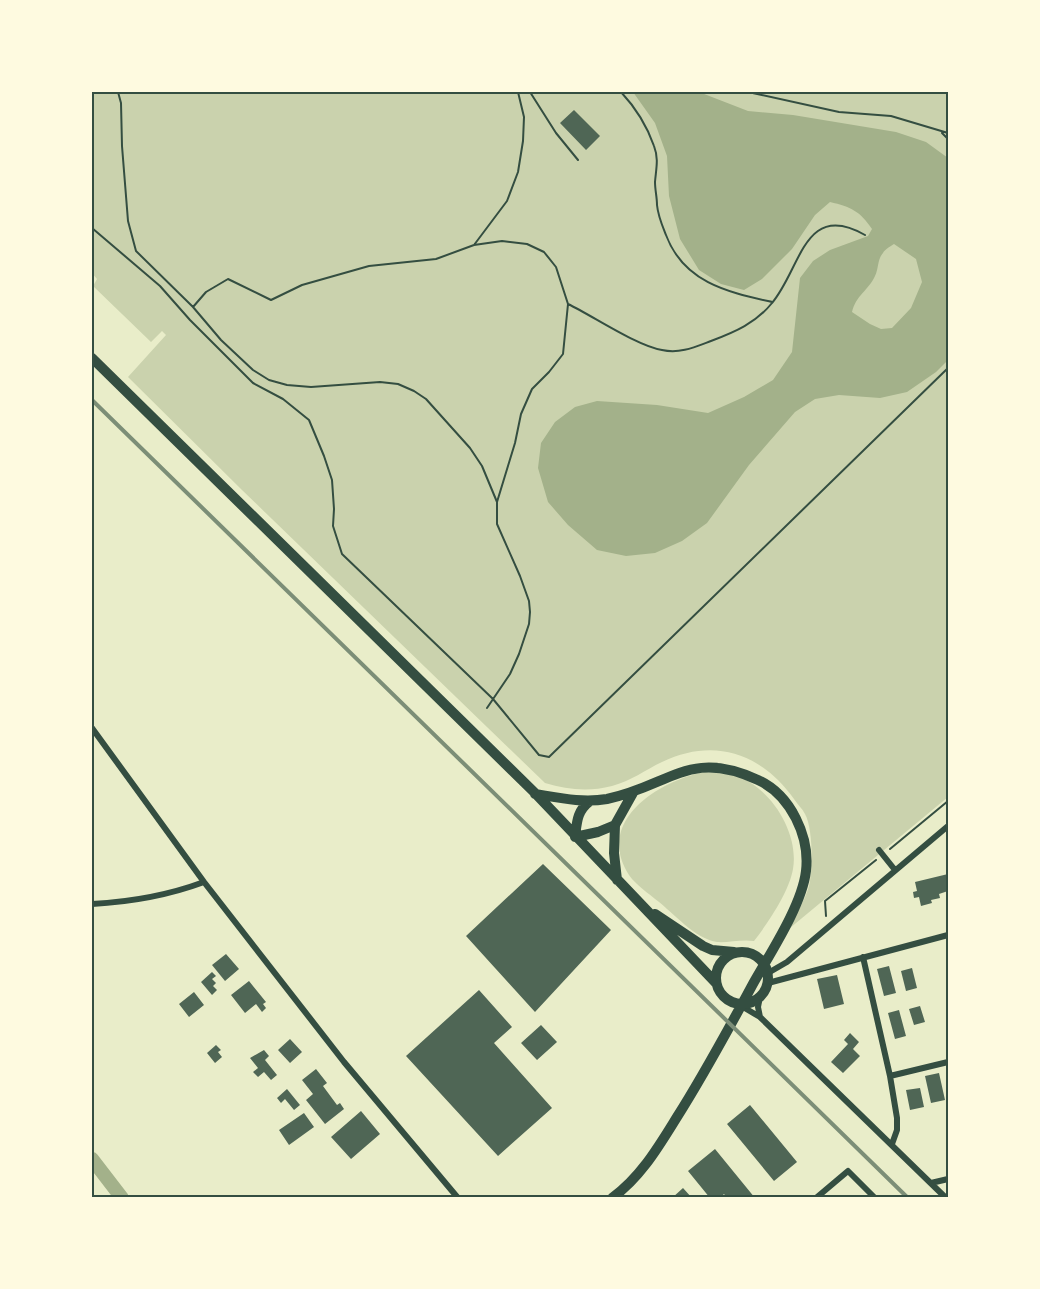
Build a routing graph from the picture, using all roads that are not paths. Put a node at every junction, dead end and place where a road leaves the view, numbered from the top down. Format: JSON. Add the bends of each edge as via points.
{"nodes":[{"id":1,"x":92,"y":358,"type":"edge"},
{"id":2,"x":92,"y":728,"type":"edge"},
{"id":3,"x":633,"y":791,"type":"junction"},
{"id":4,"x":535,"y":794,"type":"junction"},
{"id":5,"x":590,"y":801,"type":"junction"},
{"id":6,"x":615,"y":825,"type":"junction"},
{"id":7,"x":948,"y":826,"type":"edge"},
{"id":8,"x":575,"y":837,"type":"junction"},
{"id":9,"x":879,"y":849,"type":"dead end"},
{"id":10,"x":895,"y":870,"type":"junction"},
{"id":11,"x":617,"y":880,"type":"junction"},
{"id":12,"x":204,"y":882,"type":"junction"},
{"id":13,"x":92,"y":904,"type":"edge"},
{"id":14,"x":645,"y":908,"type":"junction"},
{"id":15,"x":948,"y":935,"type":"edge"},
{"id":16,"x":736,"y":953,"type":"junction"},
{"id":17,"x":863,"y":957,"type":"junction"},
{"id":18,"x":768,"y":978,"type":"junction"},
{"id":19,"x":716,"y":983,"type":"junction"},
{"id":20,"x":760,"y":997,"type":"junction"},
{"id":21,"x":737,"y":1004,"type":"junction"},
{"id":22,"x":760,"y":1017,"type":"junction"},
{"id":23,"x":948,"y":1062,"type":"edge"},
{"id":24,"x":890,"y":1076,"type":"junction"},
{"id":25,"x":892,"y":1144,"type":"junction"},
{"id":26,"x":948,"y":1179,"type":"edge"},
{"id":27,"x":932,"y":1183,"type":"junction"},
{"id":28,"x":454,"y":1191,"type":"junction"},
{"id":29,"x":458,"y":1197,"type":"edge"},
{"id":30,"x":465,"y":1197,"type":"edge"},
{"id":31,"x":612,"y":1197,"type":"edge"},
{"id":32,"x":816,"y":1197,"type":"edge"},
{"id":33,"x":875,"y":1197,"type":"edge"},
{"id":34,"x":946,"y":1197,"type":"edge"}],
"edges":[{"from":1,"to":4,"type":"street"},
{"from":2,"to":12,"type":"street"},
{"from":3,"to":5,"type":"street"},
{"from":3,"to":6,"type":"street"},
{"from":3,"to":31,"type":"street","via":[[695,768],[734,770],[762,782],[775,790],[798,821],[806,872],[785,927],[701,1078],[656,1150],[628,1186]]},
{"from":4,"to":5,"type":"street"},
{"from":4,"to":8,"type":"street"},
{"from":5,"to":8,"type":"street","via":[[577,818]]},
{"from":6,"to":8,"type":"street"},
{"from":6,"to":11,"type":"street"},
{"from":7,"to":10,"type":"street"},
{"from":8,"to":11,"type":"street"},
{"from":9,"to":10,"type":"street"},
{"from":10,"to":18,"type":"street"},
{"from":11,"to":14,"type":"street"},
{"from":12,"to":13,"type":"street","via":[[119,902]]},
{"from":12,"to":28,"type":"street","via":[[344,1062]]},
{"from":14,"to":16,"type":"street","via":[[712,950]]},
{"from":14,"to":19,"type":"street"},
{"from":15,"to":17,"type":"street"},
{"from":16,"to":18,"type":"street","via":[[760,959]]},
{"from":16,"to":19,"type":"street","via":[[722,961]]},
{"from":17,"to":18,"type":"street"},
{"from":17,"to":24,"type":"street"},
{"from":18,"to":20,"type":"street"},
{"from":19,"to":21,"type":"street","via":[[724,997]]},
{"from":20,"to":21,"type":"street"},
{"from":20,"to":22,"type":"street"},
{"from":21,"to":22,"type":"street"},
{"from":22,"to":25,"type":"street"},
{"from":23,"to":24,"type":"street"},
{"from":24,"to":25,"type":"street","via":[[898,1124]]},
{"from":25,"to":27,"type":"street"},
{"from":26,"to":27,"type":"street"},
{"from":27,"to":34,"type":"street"},
{"from":28,"to":29,"type":"street"},
{"from":28,"to":30,"type":"street"},
{"from":32,"to":33,"type":"street","via":[[848,1171]]}]}
